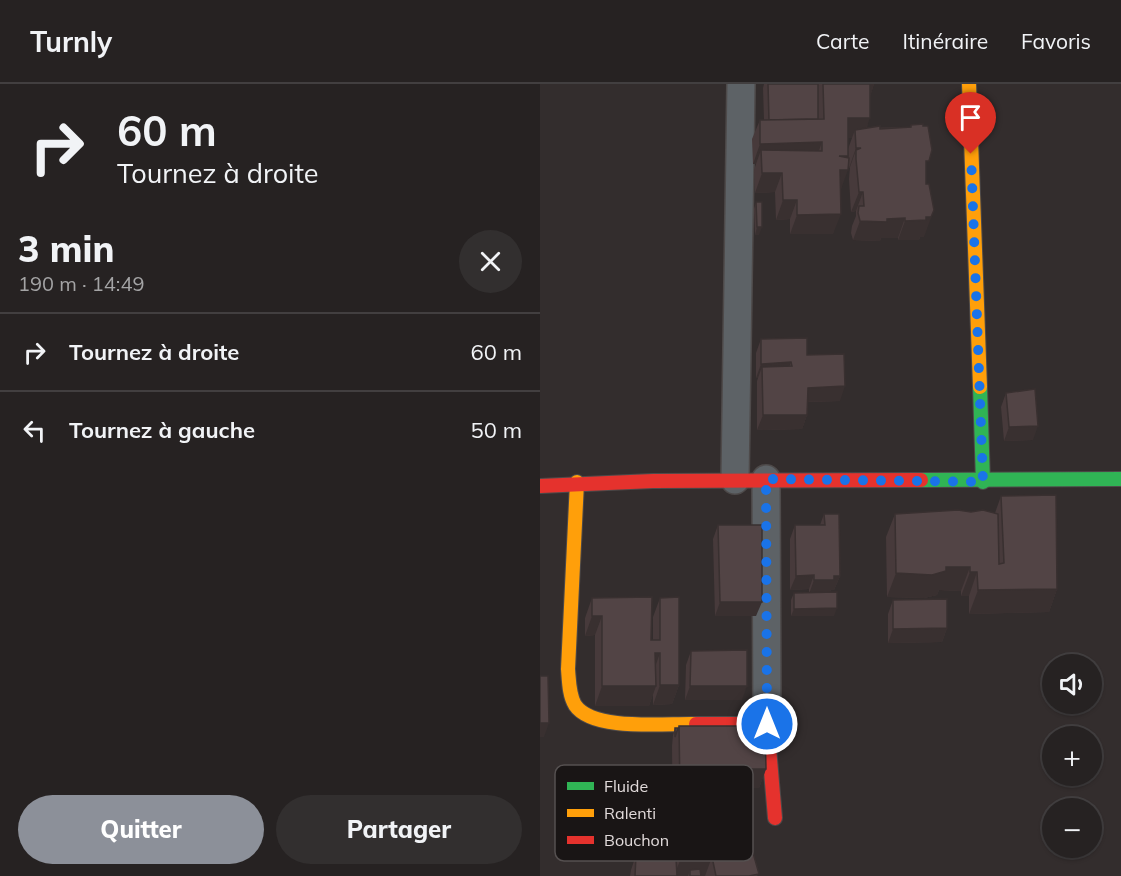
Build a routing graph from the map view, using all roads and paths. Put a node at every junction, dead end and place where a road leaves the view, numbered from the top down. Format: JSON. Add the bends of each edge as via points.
{"nodes":[{"id":1,"x":741,"y":84,"type":"edge"},
{"id":2,"x":969,"y":84,"type":"edge"},
{"id":3,"x":766,"y":479,"type":"junction"},
{"id":4,"x":1121,"y":479,"type":"edge"},
{"id":5,"x":735,"y":480,"type":"junction"},
{"id":6,"x":578,"y":482,"type":"junction"},
{"id":7,"x":983,"y":482,"type":"junction"},
{"id":8,"x":540,"y":486,"type":"edge"},
{"id":9,"x":767,"y":724,"type":"junction"},
{"id":10,"x":775,"y":818,"type":"dead end"}],
"edges":[{"from":1,"to":5,"type":"street"},
{"from":2,"to":7,"type":"street"},
{"from":3,"to":5,"type":"street"},
{"from":3,"to":7,"type":"street"},
{"from":3,"to":9,"type":"street"},
{"from":4,"to":7,"type":"street"},
{"from":5,"to":6,"type":"street"},
{"from":6,"to":8,"type":"street"},
{"from":6,"to":9,"type":"street","via":[[567,669],[570,698],[585,717],[610,723]]},
{"from":9,"to":10,"type":"street"}]}
